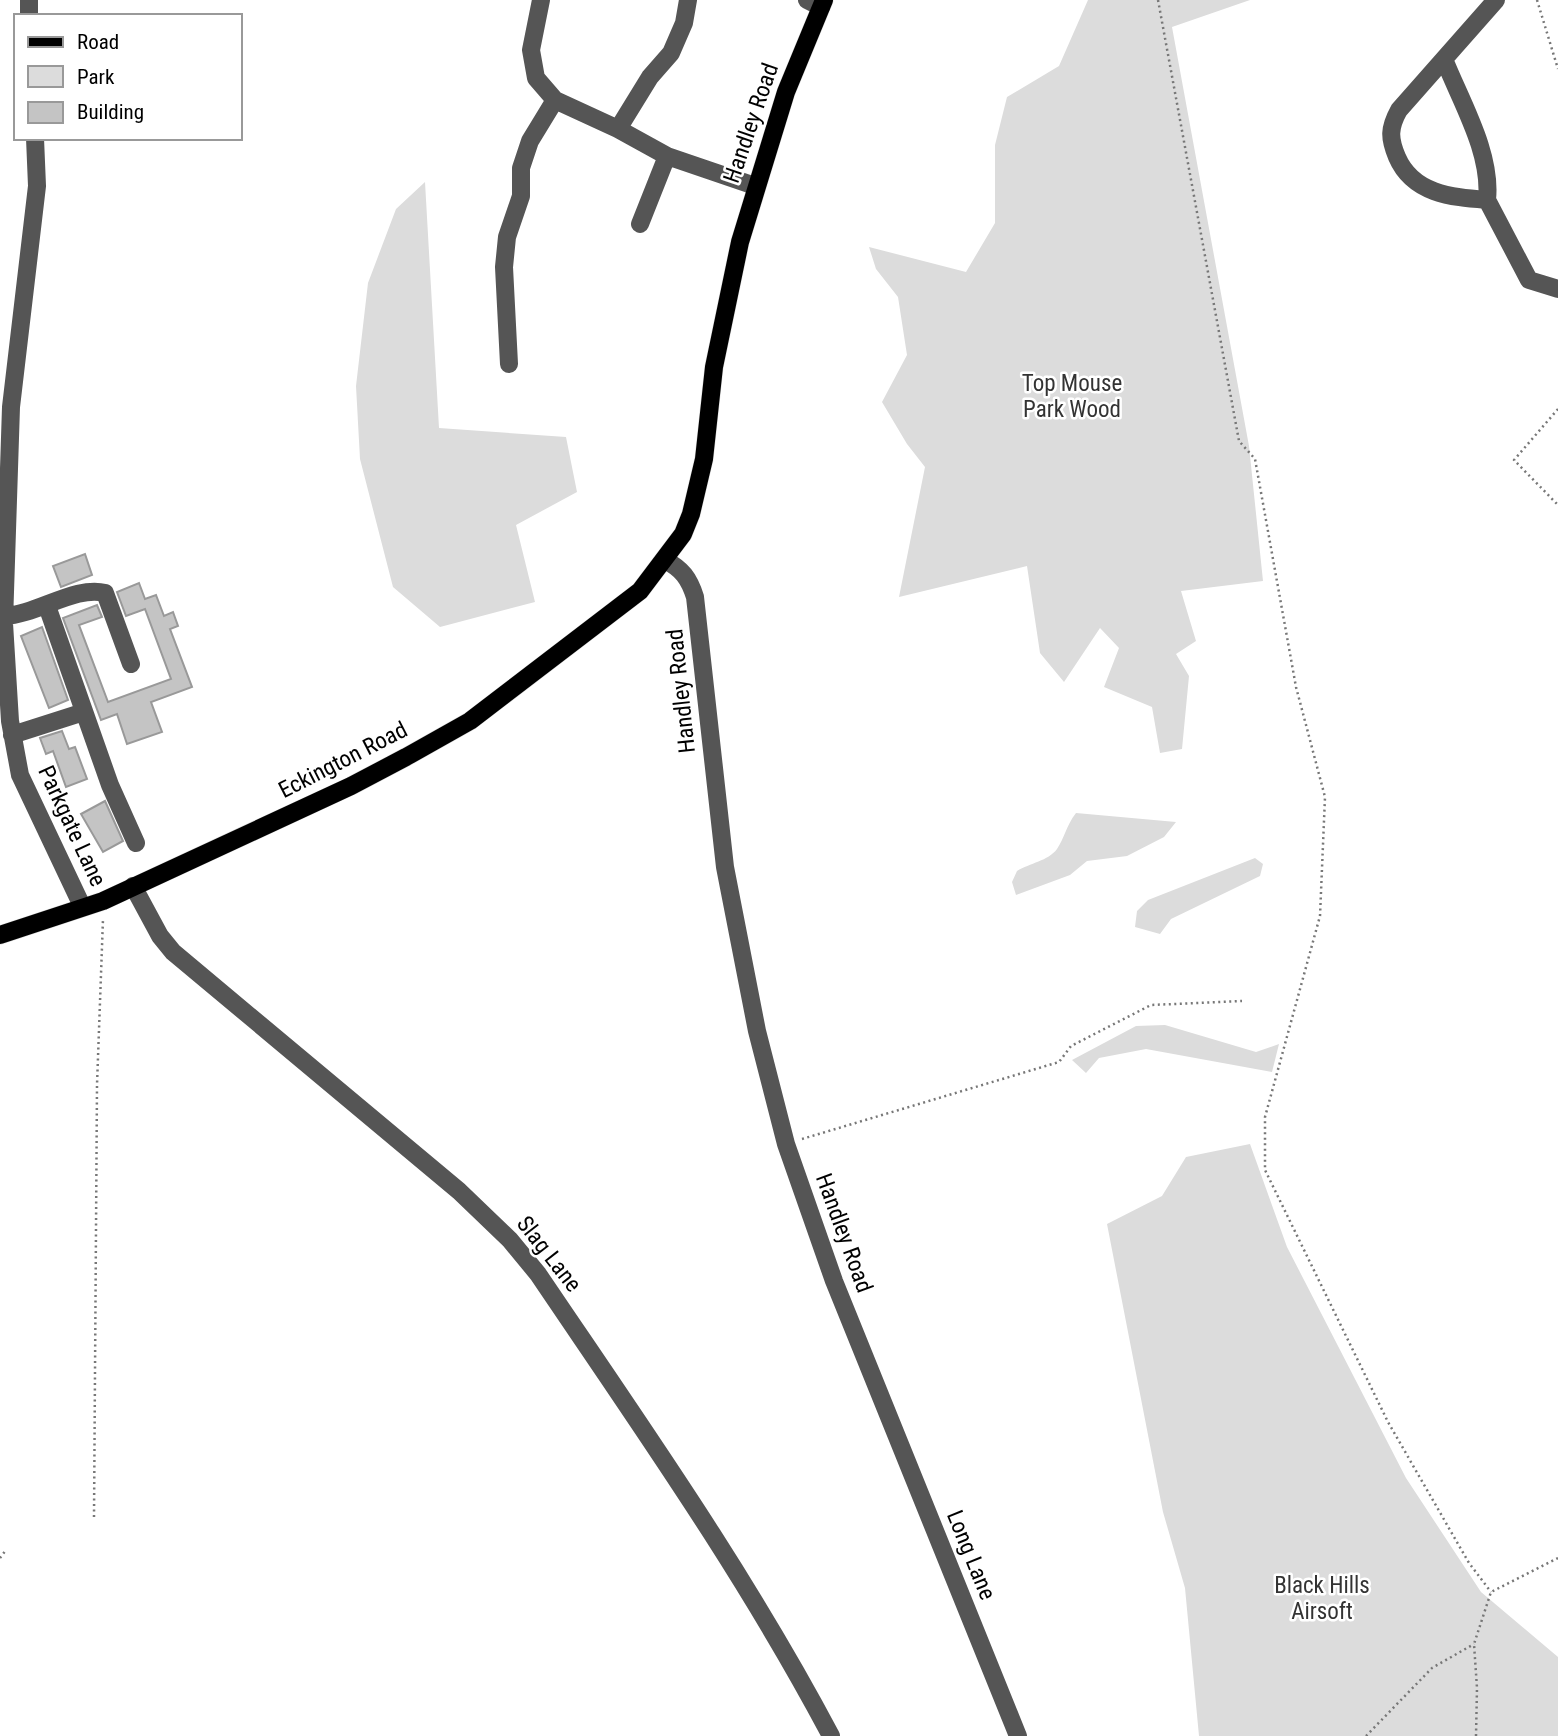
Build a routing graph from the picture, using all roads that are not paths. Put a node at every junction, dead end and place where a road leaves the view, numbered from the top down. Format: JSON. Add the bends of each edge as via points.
{"nodes":[{"id":1,"x":541,"y":0,"type":"edge"},
{"id":2,"x":688,"y":0,"type":"edge"},
{"id":3,"x":1496,"y":0,"type":"edge"},
{"id":4,"x":817,"y":2,"type":"edge"},
{"id":5,"x":1444,"y":59,"type":"junction"},
{"id":6,"x":555,"y":100,"type":"junction"},
{"id":7,"x":618,"y":129,"type":"junction"},
{"id":8,"x":34,"y":140,"type":"edge"},
{"id":9,"x":667,"y":156,"type":"junction"},
{"id":10,"x":755,"y":186,"type":"junction"},
{"id":11,"x":1487,"y":200,"type":"junction"},
{"id":12,"x":640,"y":224,"type":"dead end"},
{"id":13,"x":1558,"y":289,"type":"edge"},
{"id":14,"x":509,"y":364,"type":"dead end"},
{"id":15,"x":665,"y":560,"type":"junction"},
{"id":16,"x":47,"y":606,"type":"junction"},
{"id":17,"x":4,"y":616,"type":"junction"},
{"id":18,"x":131,"y":664,"type":"dead end"},
{"id":19,"x":84,"y":712,"type":"junction"},
{"id":20,"x":12,"y":735,"type":"junction"},
{"id":21,"x":136,"y":844,"type":"dead end"},
{"id":22,"x":133,"y":886,"type":"junction"},
{"id":23,"x":82,"y":906,"type":"junction"},
{"id":24,"x":0,"y":935,"type":"edge"},
{"id":25,"x":878,"y":1392,"type":"joint"},
{"id":26,"x":831,"y":1736,"type":"edge"},
{"id":27,"x":1018,"y":1736,"type":"edge"}],
"edges":[{"from":1,"to":6,"type":"street","via":[[531,50],[536,78]]},
{"from":2,"to":7,"type":"street","via":[[671,53]]},
{"from":3,"to":5,"type":"street"},
{"from":4,"to":10,"type":"main road","name":"Handley Road"},
{"from":5,"to":11,"type":"street","via":[[1489,181]]},
{"from":5,"to":11,"type":"street","via":[[1399,110],[1389,139],[1410,178],[1430,191]]},
{"from":6,"to":7,"type":"street"},
{"from":6,"to":14,"type":"street","via":[[530,141],[522,168],[521,196],[507,237]]},
{"from":7,"to":9,"type":"street"},
{"from":8,"to":17,"type":"street","name":"Parkgate Lane","via":[[37,186],[11,407]]},
{"from":9,"to":10,"type":"street"},
{"from":9,"to":12,"type":"street"},
{"from":10,"to":15,"type":"main road","name":"Handley Road","via":[[715,367],[699,489],[683,534]]},
{"from":11,"to":13,"type":"street","via":[[1529,280]]},
{"from":15,"to":22,"type":"main road","name":"Eckington Road","via":[[640,591],[470,721],[351,786]]},
{"from":15,"to":25,"type":"street","name":"Handley Road","via":[[679,567],[695,597],[725,867],[757,1031],[786,1144]]},
{"from":16,"to":17,"type":"street"},
{"from":16,"to":18,"type":"street","via":[[81,593],[105,593]]},
{"from":16,"to":19,"type":"street"},
{"from":17,"to":20,"type":"street","name":"Parkgate Lane"},
{"from":19,"to":20,"type":"street"},
{"from":19,"to":21,"type":"street"},
{"from":20,"to":23,"type":"street","name":"Parkgate Lane","via":[[20,775]]},
{"from":22,"to":23,"type":"main road","name":"Eckington Road"},
{"from":22,"to":26,"type":"street","name":"Slag Lane","via":[[173,952],[459,1191],[538,1274],[782,1643]]},
{"from":23,"to":24,"type":"main road","name":"Eckington Road"},
{"from":25,"to":27,"type":"street","name":"Long Lane"}]}
